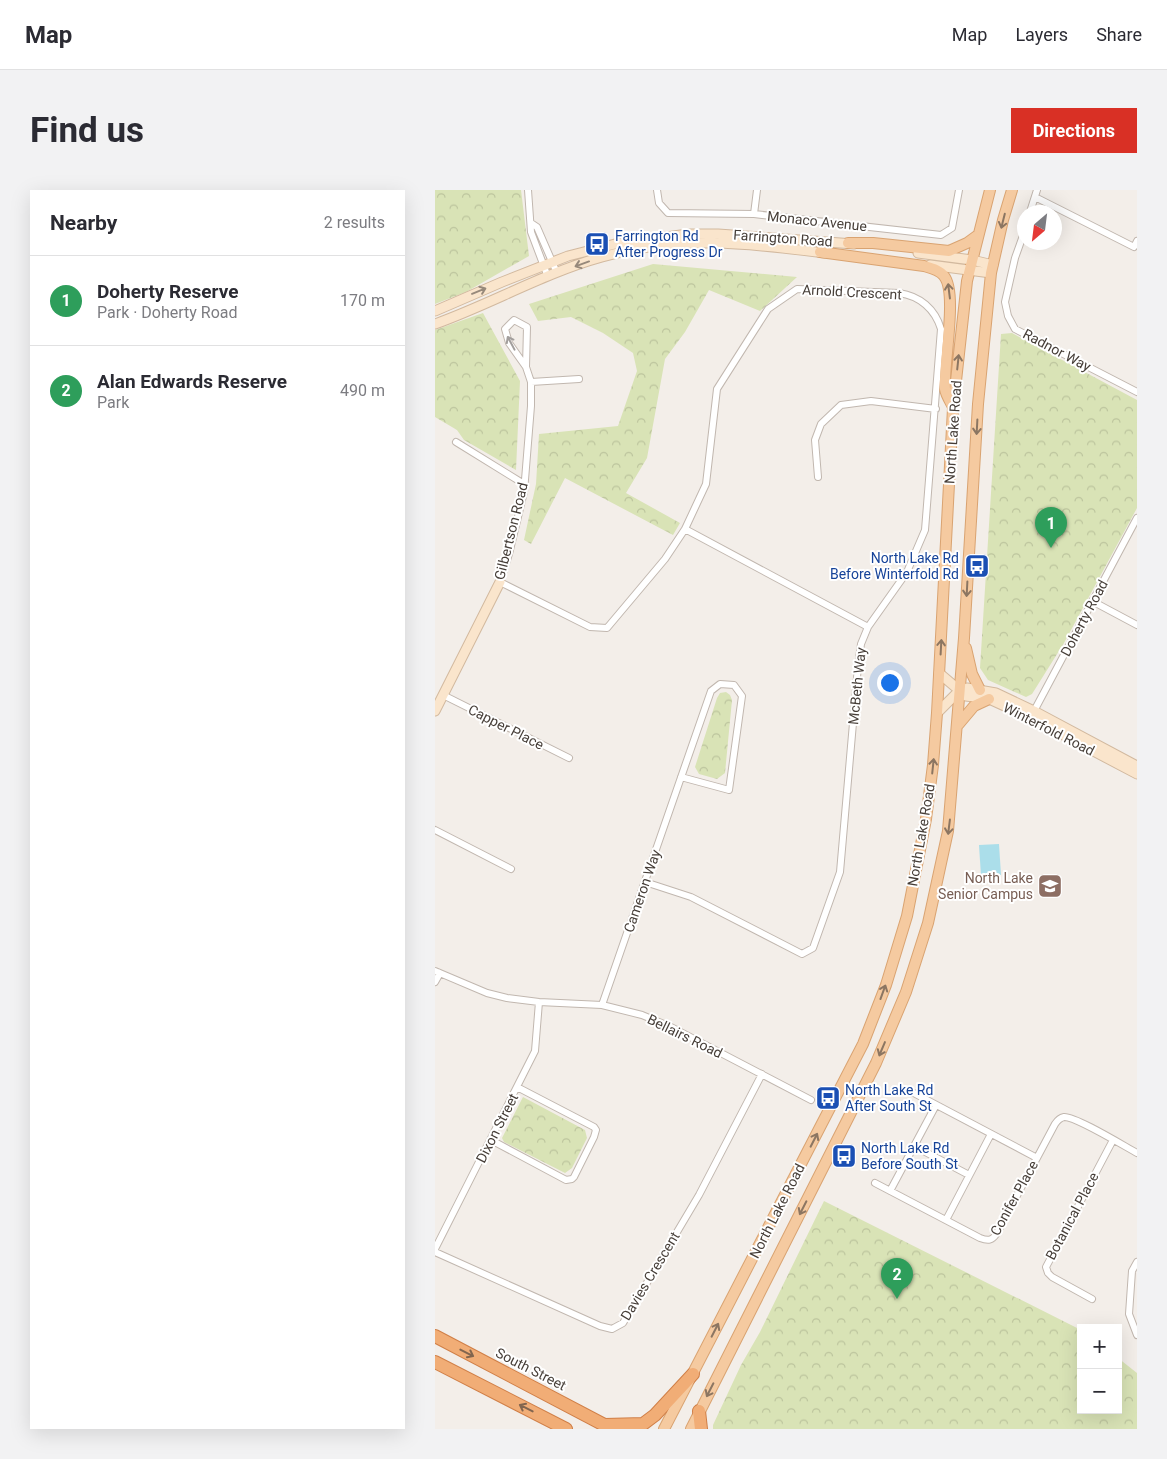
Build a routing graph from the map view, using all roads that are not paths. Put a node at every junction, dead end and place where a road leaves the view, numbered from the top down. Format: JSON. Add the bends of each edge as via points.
{"nodes":[{"id":1,"x":528,"y":190,"type":"edge"},
{"id":2,"x":657,"y":190,"type":"edge"},
{"id":3,"x":757,"y":190,"type":"edge"},
{"id":4,"x":959,"y":190,"type":"edge"},
{"id":5,"x":990,"y":190,"type":"edge"},
{"id":6,"x":1012,"y":190,"type":"edge"},
{"id":7,"x":1036,"y":194,"type":"edge"},
{"id":8,"x":754,"y":214,"type":"junction"},
{"id":9,"x":978,"y":235,"type":"junction"},
{"id":10,"x":1137,"y":241,"type":"edge"},
{"id":11,"x":848,"y":243,"type":"junction"},
{"id":12,"x":1018,"y":250,"type":"edge"},
{"id":13,"x":820,"y":252,"type":"junction"},
{"id":14,"x":548,"y":264,"type":"junction"},
{"id":15,"x":970,"y":265,"type":"junction"},
{"id":16,"x":992,"y":269,"type":"junction"},
{"id":17,"x":552,"y":275,"type":"junction"},
{"id":18,"x":435,"y":311,"type":"edge"},
{"id":19,"x":435,"y":324,"type":"edge"},
{"id":20,"x":526,"y":367,"type":"junction"},
{"id":21,"x":579,"y":379,"type":"dead end"},
{"id":22,"x":531,"y":382,"type":"junction"},
{"id":23,"x":1137,"y":392,"type":"edge"},
{"id":24,"x":953,"y":408,"type":"junction"},
{"id":25,"x":936,"y":409,"type":"junction"},
{"id":26,"x":456,"y":442,"type":"dead end"},
{"id":27,"x":819,"y":477,"type":"dead end"},
{"id":28,"x":525,"y":484,"type":"junction"},
{"id":29,"x":1137,"y":518,"type":"edge"},
{"id":30,"x":685,"y":529,"type":"junction"},
{"id":31,"x":500,"y":582,"type":"junction"},
{"id":32,"x":1092,"y":601,"type":"junction"},
{"id":33,"x":1137,"y":625,"type":"edge"},
{"id":34,"x":868,"y":627,"type":"junction"},
{"id":35,"x":964,"y":638,"type":"junction"},
{"id":36,"x":939,"y":673,"type":"junction"},
{"id":37,"x":960,"y":690,"type":"junction"},
{"id":38,"x":980,"y":690,"type":"junction"},
{"id":39,"x":443,"y":695,"type":"junction"},
{"id":40,"x":989,"y":699,"type":"junction"},
{"id":41,"x":435,"y":711,"type":"edge"},
{"id":42,"x":937,"y":713,"type":"junction"},
{"id":43,"x":1032,"y":714,"type":"junction"},
{"id":44,"x":958,"y":726,"type":"junction"},
{"id":45,"x":569,"y":758,"type":"dead end"},
{"id":46,"x":1137,"y":766,"type":"edge"},
{"id":47,"x":1137,"y":774,"type":"edge"},
{"id":48,"x":681,"y":777,"type":"junction"},
{"id":49,"x":435,"y":830,"type":"edge"},
{"id":50,"x":511,"y":869,"type":"dead end"},
{"id":51,"x":645,"y":882,"type":"junction"},
{"id":52,"x":437,"y":972,"type":"edge"},
{"id":53,"x":435,"y":982,"type":"edge"},
{"id":54,"x":539,"y":1002,"type":"junction"},
{"id":55,"x":603,"y":1005,"type":"junction"},
{"id":56,"x":762,"y":1074,"type":"junction"},
{"id":57,"x":517,"y":1087,"type":"junction"},
{"id":58,"x":910,"y":1091,"type":"dead end"},
{"id":59,"x":811,"y":1100,"type":"dead end"},
{"id":60,"x":935,"y":1105,"type":"junction"},
{"id":61,"x":991,"y":1134,"type":"junction"},
{"id":62,"x":491,"y":1140,"type":"junction"},
{"id":63,"x":1113,"y":1140,"type":"junction"},
{"id":64,"x":914,"y":1146,"type":"junction"},
{"id":65,"x":1137,"y":1153,"type":"edge"},
{"id":66,"x":1037,"y":1158,"type":"junction"},
{"id":67,"x":969,"y":1175,"type":"junction"},
{"id":68,"x":875,"y":1183,"type":"dead end"},
{"id":69,"x":890,"y":1191,"type":"junction"},
{"id":70,"x":946,"y":1220,"type":"junction"},
{"id":71,"x":435,"y":1250,"type":"edge"},
{"id":72,"x":1137,"y":1262,"type":"edge"},
{"id":73,"x":1092,"y":1299,"type":"dead end"},
{"id":74,"x":1137,"y":1335,"type":"edge"},
{"id":75,"x":435,"y":1336,"type":"edge"},
{"id":76,"x":435,"y":1362,"type":"edge"},
{"id":77,"x":693,"y":1374,"type":"junction"},
{"id":78,"x":699,"y":1411,"type":"junction"},
{"id":79,"x":609,"y":1427,"type":"edge"},
{"id":80,"x":567,"y":1429,"type":"edge"},
{"id":81,"x":664,"y":1429,"type":"edge"},
{"id":82,"x":691,"y":1429,"type":"edge"},
{"id":83,"x":701,"y":1429,"type":"edge"}],
"edges":[{"from":1,"to":14,"type":"street","via":[[531,232]]},
{"from":2,"to":8,"type":"street","name":"Monaco Avenue","via":[[659,203],[668,213]]},
{"from":3,"to":8,"type":"street"},
{"from":4,"to":8,"type":"street","name":"Monaco Avenue","via":[[952,228],[941,235]]},
{"from":5,"to":9,"type":"main road","name":"North Lake Road"},
{"from":6,"to":16,"type":"main road","name":"North Lake Road","one_way":true},
{"from":7,"to":10,"type":"street","via":[[1134,247]]},
{"from":9,"to":11,"type":"main road","via":[[949,251]]},
{"from":9,"to":15,"type":"main road","name":"North Lake Road"},
{"from":11,"to":14,"type":"main road","name":"Farrington Road","via":[[688,234],[615,244]]},
{"from":11,"to":15,"type":"main road","name":"Farrington Road"},
{"from":12,"to":23,"type":"street","name":"Radnor Way","via":[[1005,302],[1015,329]]},
{"from":13,"to":15,"type":"main road","name":"Farrington Road"},
{"from":13,"to":17,"type":"main road","name":"Farrington Road","one_way":true,"via":[[729,243],[676,244],[620,252]]},
{"from":24,"to":13,"type":"main road","one_way":true,"via":[[945,388],[950,296],[944,276],[924,266]]},
{"from":14,"to":17,"type":"street"},
{"from":18,"to":14,"type":"main road","name":"Farrington Road","one_way":true},
{"from":15,"to":16,"type":"main road","name":"Farrington Road"},
{"from":24,"to":15,"type":"main road","name":"North Lake Road","one_way":true},
{"from":16,"to":35,"type":"main road","name":"North Lake Road","one_way":true,"via":[[978,404]]},
{"from":17,"to":19,"type":"main road","name":"Farrington Road"},
{"from":20,"to":20,"type":"street","name":"Gilbertson Road","one_way":true,"via":[[509,343],[505,329],[514,320],[527,327]]},
{"from":20,"to":22,"type":"street","name":"Gilbertson Road"},
{"from":21,"to":22,"type":"street"},
{"from":22,"to":28,"type":"street","name":"Gilbertson Road"},
{"from":36,"to":24,"type":"main road","name":"North Lake Road","one_way":true},
{"from":25,"to":27,"type":"street","via":[[871,402],[841,405],[821,424],[815,440]]},
{"from":25,"to":30,"type":"street","name":"Arnold Crescent","via":[[941,329],[938,319],[922,301],[910,294],[797,288],[768,309],[717,389],[706,484]]},
{"from":25,"to":34,"type":"street","name":"Arnold Crescent","via":[[925,530],[907,572]]},
{"from":26,"to":28,"type":"street"},
{"from":28,"to":31,"type":"street","name":"Gilbertson Road"},
{"from":29,"to":32,"type":"street","name":"Doherty Road"},
{"from":30,"to":31,"type":"street","via":[[665,559],[607,628],[590,627]]},
{"from":30,"to":34,"type":"street"},
{"from":31,"to":39,"type":"main road","name":"Gilbertson Road"},
{"from":32,"to":33,"type":"street"},
{"from":32,"to":43,"type":"street","name":"Doherty Road"},
{"from":34,"to":51,"type":"street","name":"McBeth Way","via":[[861,644],[858,666],[840,872],[813,948],[802,954],[691,897]]},
{"from":35,"to":37,"type":"main road","name":"North Lake Road"},
{"from":35,"to":38,"type":"main road","via":[[972,674]]},
{"from":36,"to":37,"type":"main road","name":"Winterfold Road"},
{"from":36,"to":42,"type":"main road","name":"North Lake Road"},
{"from":37,"to":38,"type":"main road","name":"Winterfold Road"},
{"from":37,"to":40,"type":"main road","name":"Winterfold Road","via":[[966,696]]},
{"from":37,"to":42,"type":"main road"},
{"from":37,"to":44,"type":"main road","name":"North Lake Road"},
{"from":38,"to":43,"type":"main road","name":"Winterfold Road","via":[[996,693]]},
{"from":39,"to":41,"type":"main road","name":"Gilbertson Road"},
{"from":39,"to":45,"type":"street","name":"Capper Place"},
{"from":40,"to":43,"type":"main road","name":"Winterfold Road"},
{"from":40,"to":44,"type":"main road","via":[[974,706]]},
{"from":77,"to":42,"type":"main road","name":"North Lake Road","one_way":true,"via":[[863,1044],[886,985],[907,916],[921,847]]},
{"from":43,"to":46,"type":"main road","name":"Winterfold Road"},
{"from":43,"to":47,"type":"main road","name":"Winterfold Road"},
{"from":44,"to":78,"type":"main road","name":"North Lake Road","one_way":true,"via":[[949,831],[928,923],[906,992],[872,1072]]},
{"from":48,"to":48,"type":"street","name":"Cameron Way","via":[[711,691],[720,684],[734,685],[741,696],[729,790]]},
{"from":48,"to":51,"type":"street","name":"Cameron Way"},
{"from":49,"to":50,"type":"street"},
{"from":51,"to":55,"type":"street","name":"Cameron Way"},
{"from":52,"to":53,"type":"street"},
{"from":52,"to":54,"type":"street","name":"Bellairs Road","via":[[487,993]]},
{"from":54,"to":55,"type":"street","name":"Bellairs Road"},
{"from":54,"to":57,"type":"street","name":"Dixon Street","via":[[535,1051]]},
{"from":55,"to":56,"type":"street","name":"Bellairs Road","via":[[671,1027]]},
{"from":56,"to":59,"type":"street","name":"Bellairs Road"},
{"from":56,"to":71,"type":"street","name":"Davies Crescent","via":[[699,1195],[623,1323],[612,1329]]},
{"from":57,"to":62,"type":"street","name":"Dixon Street"},
{"from":57,"to":62,"type":"street","via":[[596,1130],[574,1177],[566,1180]]},
{"from":58,"to":60,"type":"street"},
{"from":60,"to":61,"type":"street"},
{"from":60,"to":64,"type":"street"},
{"from":61,"to":66,"type":"street"},
{"from":61,"to":67,"type":"street"},
{"from":62,"to":71,"type":"street","name":"Dixon Street"},
{"from":63,"to":65,"type":"street","name":"Conifer Place"},
{"from":63,"to":66,"type":"street","name":"Conifer Place","via":[[1076,1121],[1060,1118]]},
{"from":63,"to":73,"type":"street","name":"Botanical Place","via":[[1046,1267],[1052,1277]]},
{"from":64,"to":67,"type":"street"},
{"from":64,"to":69,"type":"street"},
{"from":66,"to":70,"type":"street","name":"Conifer Place","via":[[992,1239],[980,1238]]},
{"from":67,"to":70,"type":"street"},
{"from":68,"to":69,"type":"street","name":"Conifer Place"},
{"from":69,"to":70,"type":"street","name":"Conifer Place"},
{"from":72,"to":74,"type":"street","via":[[1132,1271],[1129,1314]]},
{"from":75,"to":79,"type":"highway","name":"South Street","one_way":true},
{"from":80,"to":76,"type":"highway","one_way":true},
{"from":77,"to":79,"type":"highway","via":[[643,1424]]},
{"from":77,"to":81,"type":"main road","name":"North Lake Road"},
{"from":78,"to":82,"type":"main road","name":"North Lake Road"},
{"from":78,"to":83,"type":"highway"}]}
